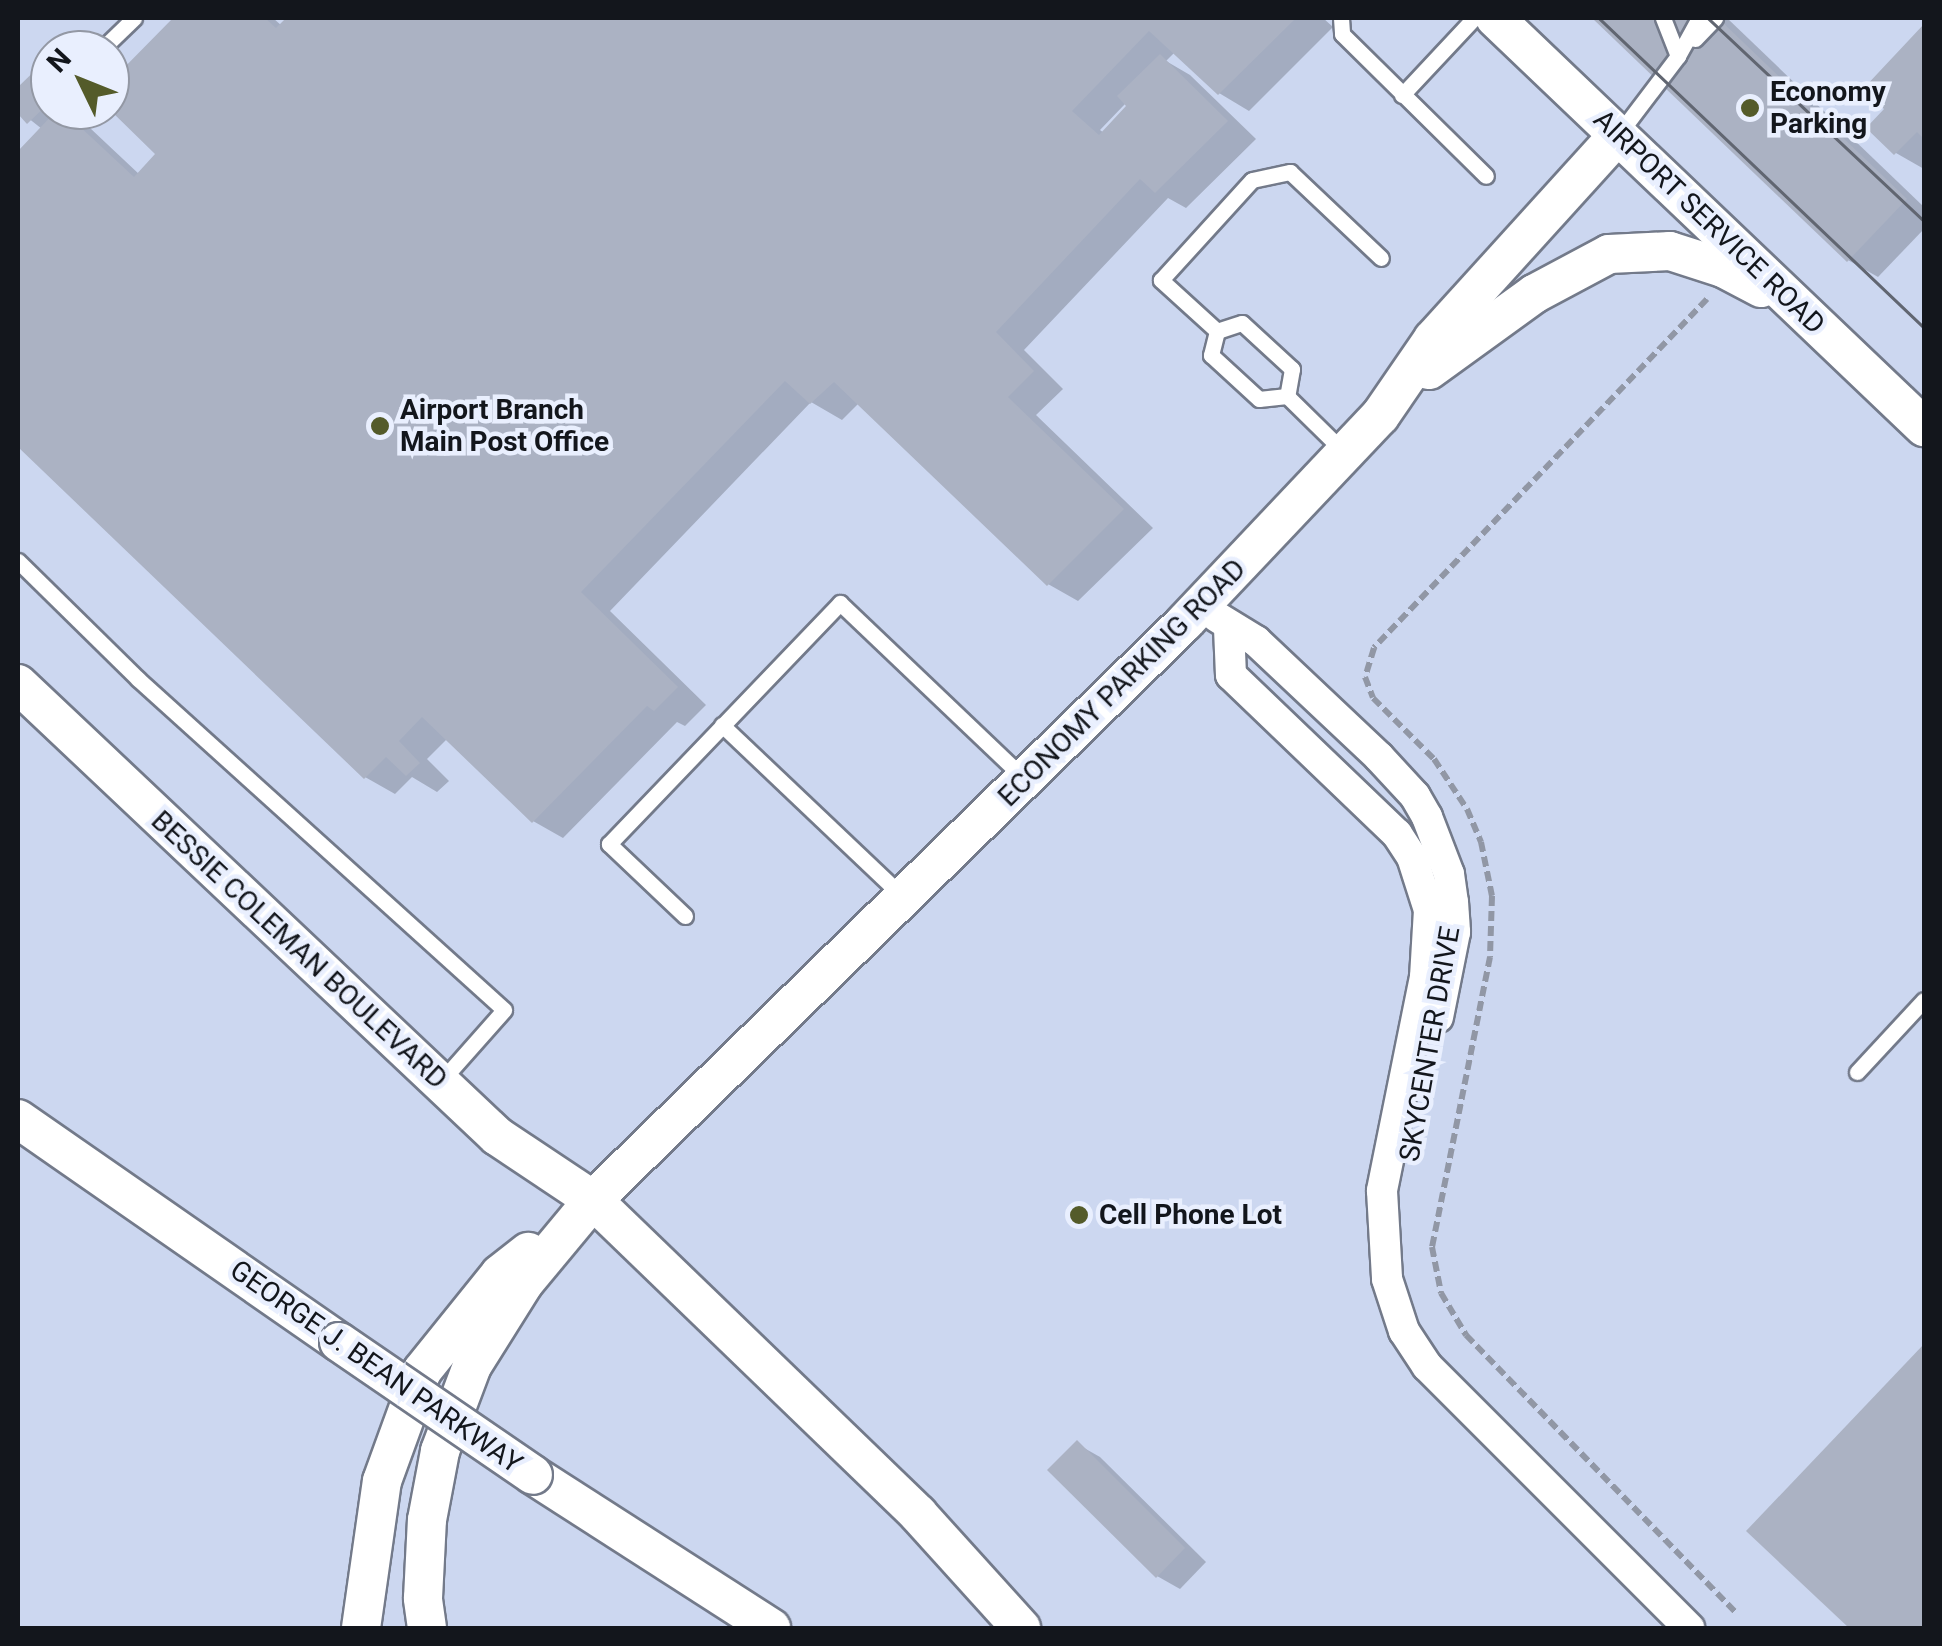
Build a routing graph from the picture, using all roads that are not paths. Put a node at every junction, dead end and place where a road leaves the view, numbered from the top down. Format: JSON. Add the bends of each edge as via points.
{"nodes":[{"id":1,"x":1341,"y":18,"type":"edge"},
{"id":2,"x":1474,"y":18,"type":"edge"},
{"id":3,"x":1494,"y":18,"type":"edge"},
{"id":4,"x":1663,"y":18,"type":"edge"},
{"id":5,"x":1676,"y":18,"type":"edge"},
{"id":6,"x":1686,"y":18,"type":"edge"},
{"id":7,"x":1700,"y":18,"type":"edge"},
{"id":8,"x":1716,"y":18,"type":"edge"},
{"id":9,"x":1678,"y":56,"type":"junction"},
{"id":10,"x":1402,"y":95,"type":"junction"},
{"id":11,"x":1618,"y":136,"type":"junction"},
{"id":12,"x":1486,"y":176,"type":"dead end"},
{"id":13,"x":1380,"y":258,"type":"dead end"},
{"id":14,"x":1798,"y":307,"type":"junction"},
{"id":15,"x":1217,"y":332,"type":"junction"},
{"id":16,"x":1287,"y":396,"type":"junction"},
{"id":17,"x":1380,"y":416,"type":"junction"},
{"id":18,"x":1924,"y":427,"type":"edge"},
{"id":19,"x":1345,"y":453,"type":"junction"},
{"id":20,"x":18,"y":561,"type":"edge"},
{"id":21,"x":1216,"y":616,"type":"junction"},
{"id":22,"x":18,"y":684,"type":"edge"},
{"id":23,"x":722,"y":725,"type":"junction"},
{"id":24,"x":1027,"y":780,"type":"junction"},
{"id":25,"x":904,"y":898,"type":"junction"},
{"id":26,"x":685,"y":916,"type":"dead end"},
{"id":27,"x":1924,"y":1000,"type":"edge"},
{"id":28,"x":1857,"y":1072,"type":"dead end"},
{"id":29,"x":440,"y":1083,"type":"junction"},
{"id":30,"x":18,"y":1119,"type":"edge"},
{"id":31,"x":593,"y":1200,"type":"junction"},
{"id":32,"x":1384,"y":1248,"type":"junction"},
{"id":33,"x":533,"y":1475,"type":"junction"},
{"id":34,"x":361,"y":1628,"type":"edge"},
{"id":35,"x":427,"y":1628,"type":"edge"},
{"id":36,"x":724,"y":1628,"type":"edge"},
{"id":37,"x":772,"y":1628,"type":"edge"},
{"id":38,"x":1020,"y":1628,"type":"edge"},
{"id":39,"x":1689,"y":1628,"type":"edge"}],
"edges":[{"from":1,"to":10,"type":"lane","via":[[1342,34]]},
{"from":2,"to":10,"type":"lane"},
{"from":3,"to":11,"type":"street","name":"AIRPORT SERVICE ROAD"},
{"from":4,"to":9,"type":"lane"},
{"from":5,"to":9,"type":"lane"},
{"from":6,"to":9,"type":"lane"},
{"from":7,"to":9,"type":"lane"},
{"from":8,"to":9,"type":"lane"},
{"from":9,"to":11,"type":"lane"},
{"from":10,"to":12,"type":"lane"},
{"from":11,"to":14,"type":"street","name":"AIRPORT SERVICE ROAD"},
{"from":11,"to":17,"type":"street","name":"ECONOMY PARKING ROAD","via":[[1433,339]]},
{"from":13,"to":15,"type":"lane","via":[[1290,172],[1252,180],[1161,280]]},
{"from":14,"to":17,"type":"street","via":[[1722,268],[1670,251],[1609,254],[1562,276],[1480,331]]},
{"from":14,"to":18,"type":"street","name":"AIRPORT SERVICE ROAD"},
{"from":15,"to":16,"type":"lane","via":[[1211,355],[1259,398]]},
{"from":15,"to":16,"type":"lane","via":[[1242,323],[1292,369]]},
{"from":16,"to":19,"type":"lane"},
{"from":17,"to":19,"type":"street","name":"ECONOMY PARKING ROAD"},
{"from":19,"to":21,"type":"street","name":"ECONOMY PARKING ROAD"},
{"from":20,"to":29,"type":"lane","via":[[138,679],[504,1010]]},
{"from":21,"to":24,"type":"street","name":"ECONOMY PARKING ROAD"},
{"from":21,"to":32,"type":"street","name":"SKYCENTER DRIVE","via":[[1231,675],[1397,834],[1430,910],[1425,977],[1382,1191]]},
{"from":21,"to":32,"type":"street","name":"SKYCENTER DRIVE","via":[[1256,642],[1399,777],[1427,818],[1449,874],[1455,932],[1404,1186]]},
{"from":22,"to":29,"type":"street","name":"BESSIE COLEMAN BOULEVARD"},
{"from":23,"to":24,"type":"lane","via":[[840,603]]},
{"from":23,"to":25,"type":"lane"},
{"from":23,"to":26,"type":"lane","via":[[609,844]]},
{"from":24,"to":25,"type":"street","name":"ECONOMY PARKING ROAD"},
{"from":25,"to":31,"type":"street","name":"ECONOMY PARKING ROAD"},
{"from":27,"to":28,"type":"lane"},
{"from":29,"to":31,"type":"street","name":"BESSIE COLEMAN BOULEVARD","via":[[498,1136]]},
{"from":30,"to":33,"type":"street","name":"GEORGE J. BEAN PARKWAY","bridge":true},
{"from":31,"to":34,"type":"street","via":[[500,1274],[422,1371],[382,1480]]},
{"from":31,"to":35,"type":"street","via":[[524,1283],[472,1366],[440,1451],[427,1520]]},
{"from":31,"to":38,"type":"street","name":"BESSIE COLEMAN BOULEVARD","via":[[918,1514]]},
{"from":32,"to":39,"type":"street","name":"SKYCENTER DRIVE","via":[[1394,1307],[1428,1366]]},
{"from":33,"to":36,"type":"street","name":"GEORGE J. BEAN PARKWAY"},
{"from":33,"to":37,"type":"street"}]}
